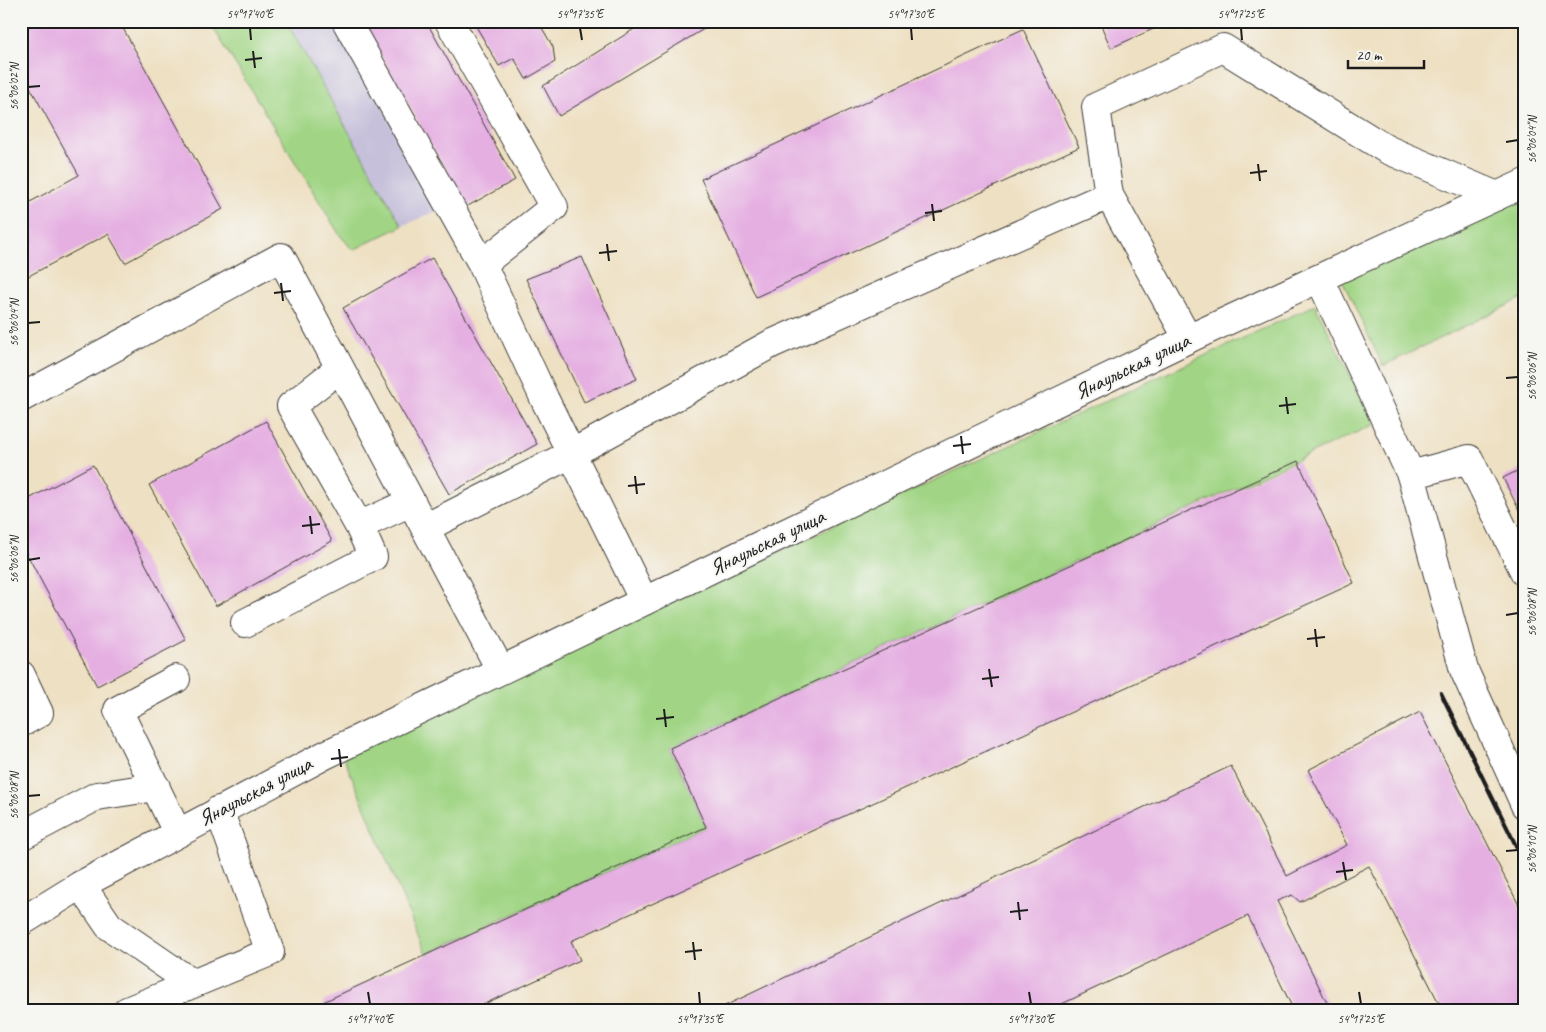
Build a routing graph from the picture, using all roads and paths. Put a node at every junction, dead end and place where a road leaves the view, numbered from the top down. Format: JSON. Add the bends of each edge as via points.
{"nodes":[{"id":1,"x":346,"y":21,"type":"edge"},
{"id":2,"x":450,"y":21,"type":"edge"},
{"id":3,"x":1525,"y":183,"type":"edge"},
{"id":4,"x":1109,"y":195,"type":"junction"},
{"id":5,"x":1496,"y":196,"type":"junction"},
{"id":6,"x":482,"y":264,"type":"junction"},
{"id":7,"x":1320,"y":279,"type":"junction"},
{"id":8,"x":1188,"y":339,"type":"junction"},
{"id":9,"x":340,"y":368,"type":"junction"},
{"id":10,"x":21,"y":398,"type":"edge"},
{"id":11,"x":571,"y":454,"type":"junction"},
{"id":12,"x":1411,"y":475,"type":"junction"},
{"id":13,"x":411,"y":502,"type":"junction"},
{"id":14,"x":359,"y":526,"type":"junction"},
{"id":15,"x":425,"y":528,"type":"junction"},
{"id":16,"x":1525,"y":573,"type":"edge"},
{"id":17,"x":644,"y":601,"type":"junction"},
{"id":18,"x":245,"y":623,"type":"dead end"},
{"id":19,"x":500,"y":669,"type":"junction"},
{"id":20,"x":21,"y":675,"type":"edge"},
{"id":21,"x":176,"y":679,"type":"dead end"},
{"id":22,"x":21,"y":723,"type":"edge"},
{"id":23,"x":156,"y":787,"type":"junction"},
{"id":24,"x":1525,"y":805,"type":"edge"},
{"id":25,"x":219,"y":810,"type":"junction"},
{"id":26,"x":177,"y":832,"type":"junction"},
{"id":27,"x":21,"y":836,"type":"edge"},
{"id":28,"x":81,"y":884,"type":"junction"},
{"id":29,"x":21,"y":922,"type":"edge"},
{"id":30,"x":192,"y":983,"type":"junction"},
{"id":31,"x":127,"y":1011,"type":"edge"}],
"edges":[{"from":1,"to":6,"type":"main road"},
{"from":2,"to":6,"type":"main road","via":[[554,207]]},
{"from":3,"to":5,"type":"main road","name":"Янаульская улица"},
{"from":4,"to":5,"type":"main road","via":[[1096,107],[1223,48],[1386,149]]},
{"from":4,"to":8,"type":"main road"},
{"from":4,"to":11,"type":"main road","via":[[771,344]]},
{"from":5,"to":7,"type":"main road","name":"Янаульская улица"},
{"from":6,"to":11,"type":"main road"},
{"from":7,"to":8,"type":"main road","name":"Янаульская улица"},
{"from":7,"to":12,"type":"main road"},
{"from":8,"to":17,"type":"main road","name":"Янаульская улица"},
{"from":9,"to":10,"type":"main road","via":[[281,256]]},
{"from":9,"to":13,"type":"main road"},
{"from":9,"to":14,"type":"main road","via":[[291,406]]},
{"from":11,"to":15,"type":"main road"},
{"from":11,"to":17,"type":"main road"},
{"from":12,"to":16,"type":"main road","via":[[1469,459]]},
{"from":12,"to":24,"type":"main road","via":[[1464,670]]},
{"from":13,"to":14,"type":"main road"},
{"from":13,"to":15,"type":"main road"},
{"from":14,"to":18,"type":"main road","via":[[373,557]]},
{"from":15,"to":19,"type":"main road"},
{"from":17,"to":19,"type":"main road","name":"Янаульская улица"},
{"from":19,"to":25,"type":"main road","name":"Янаульская улица","via":[[325,754]]},
{"from":20,"to":22,"type":"main road","via":[[39,714]]},
{"from":21,"to":23,"type":"main road","via":[[118,710]]},
{"from":23,"to":26,"type":"main road"},
{"from":23,"to":27,"type":"main road","via":[[97,796]]},
{"from":25,"to":26,"type":"main road","name":"Янаульская улица"},
{"from":25,"to":30,"type":"main road","via":[[270,952]]},
{"from":26,"to":28,"type":"main road","name":"Янаульская улица"},
{"from":28,"to":29,"type":"main road","name":"Янаульская улица"},
{"from":28,"to":30,"type":"main road","via":[[109,926]]},
{"from":30,"to":31,"type":"main road"}]}
